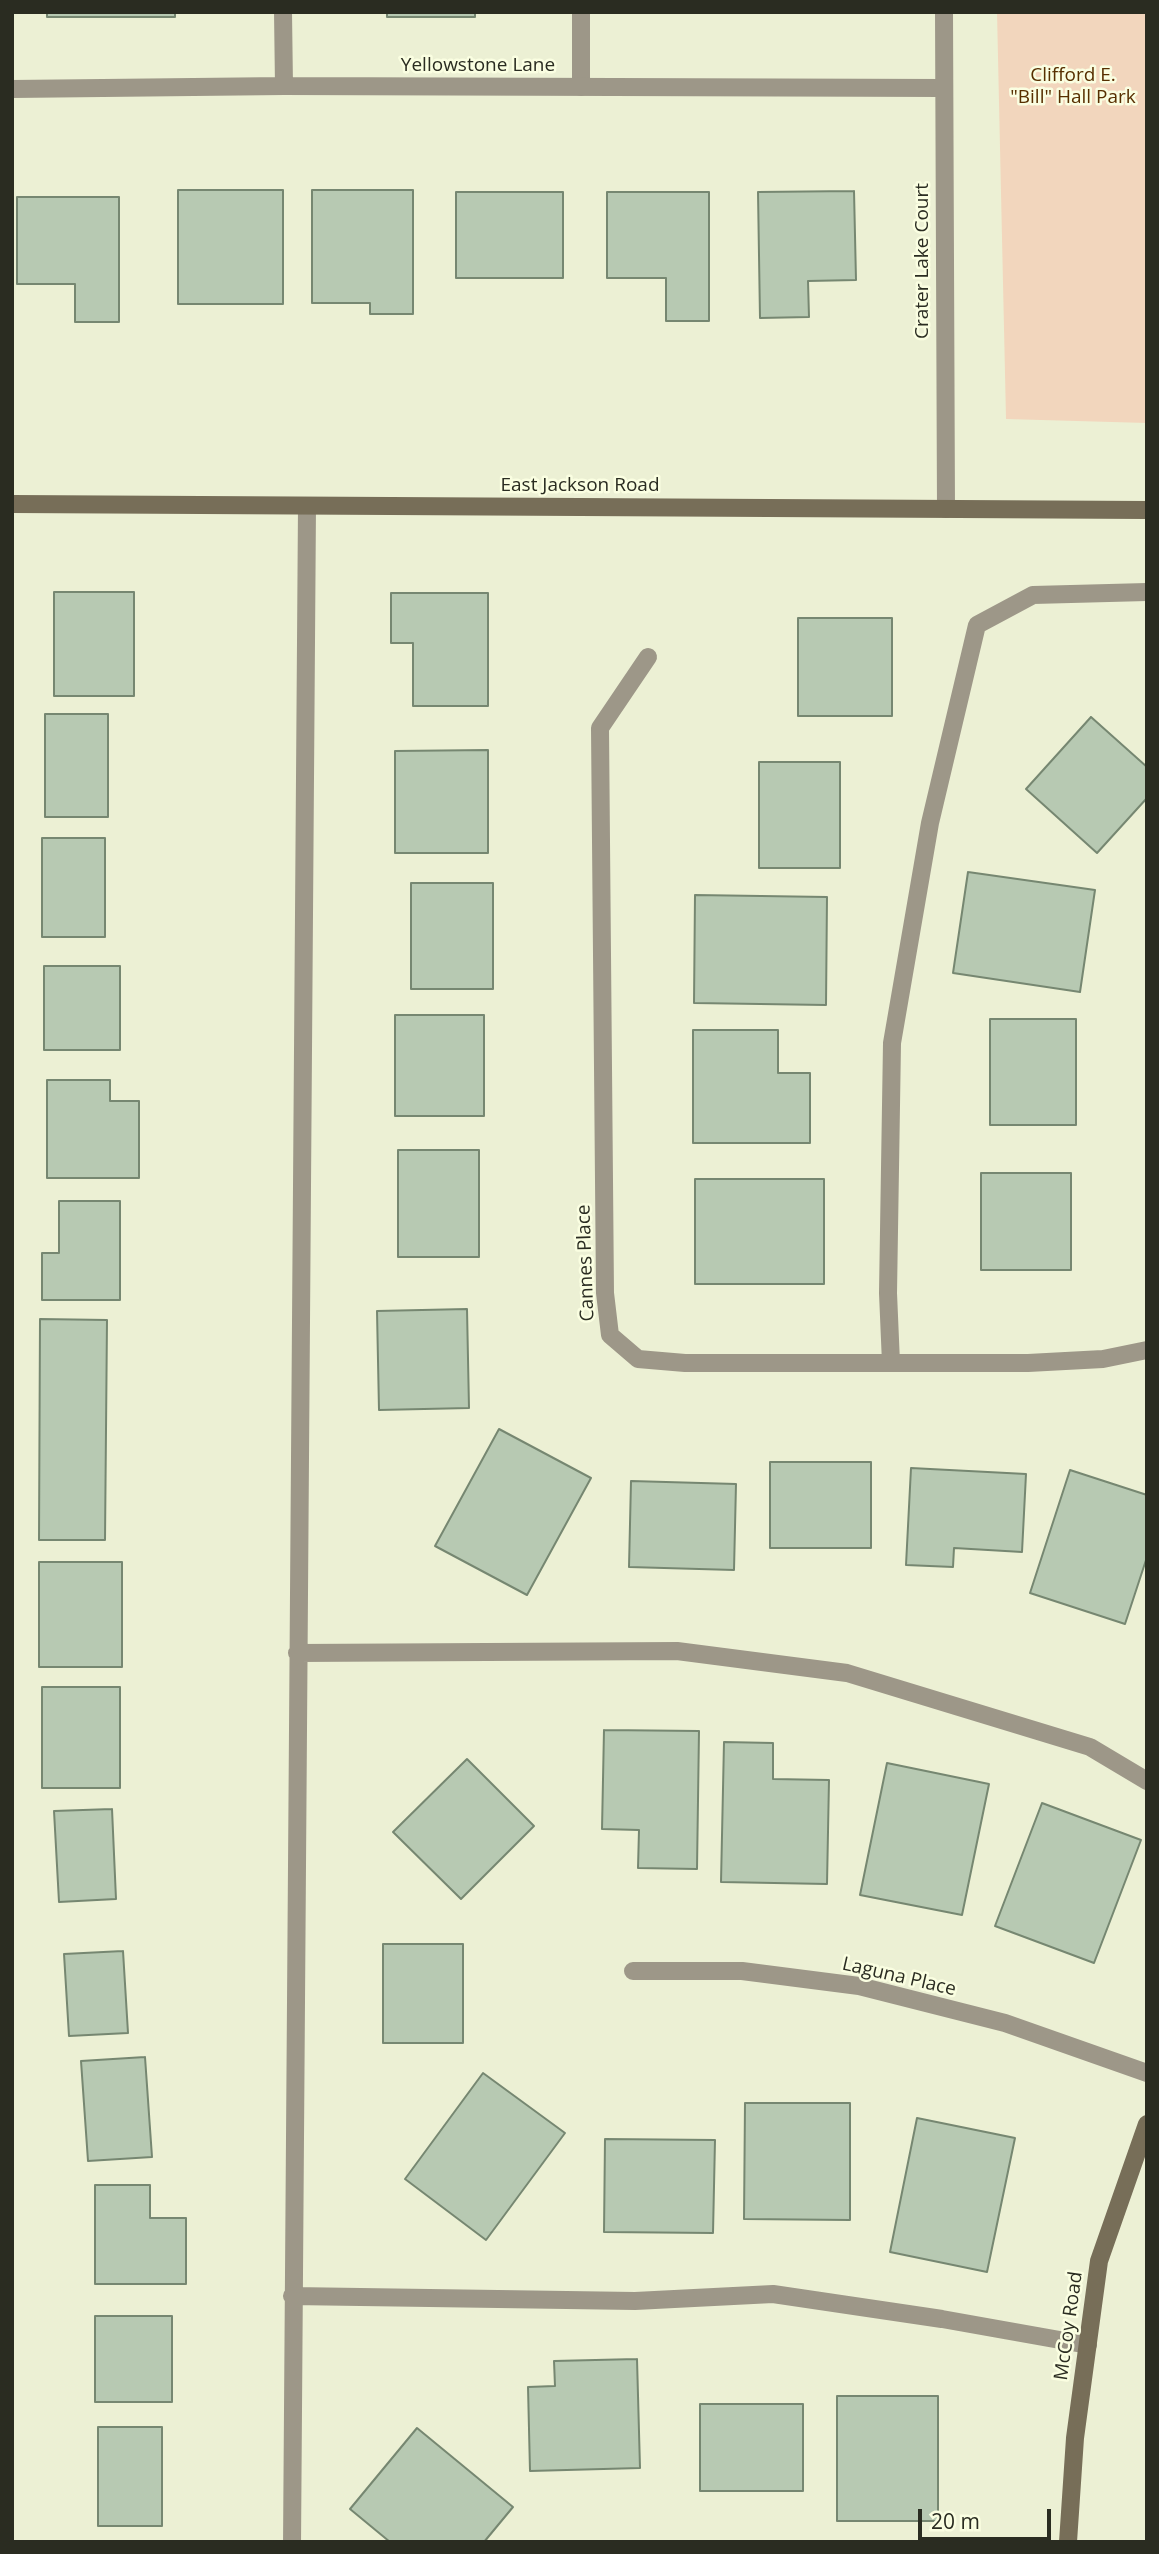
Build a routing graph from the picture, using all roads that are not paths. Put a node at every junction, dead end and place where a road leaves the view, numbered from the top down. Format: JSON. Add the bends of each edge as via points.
{"nodes":[{"id":1,"x":283,"y":12,"type":"edge"},
{"id":2,"x":581,"y":12,"type":"edge"},
{"id":3,"x":944,"y":12,"type":"edge"},
{"id":4,"x":284,"y":86,"type":"junction"},
{"id":5,"x":581,"y":87,"type":"junction"},
{"id":6,"x":943,"y":88,"type":"junction"},
{"id":7,"x":12,"y":89,"type":"edge"},
{"id":8,"x":12,"y":504,"type":"edge"},
{"id":9,"x":307,"y":506,"type":"junction"},
{"id":10,"x":946,"y":509,"type":"junction"},
{"id":11,"x":1147,"y":510,"type":"edge"},
{"id":12,"x":1147,"y":592,"type":"edge"},
{"id":13,"x":648,"y":657,"type":"dead end"},
{"id":14,"x":1147,"y":1350,"type":"edge"},
{"id":15,"x":891,"y":1363,"type":"junction"},
{"id":16,"x":297,"y":1653,"type":"junction"},
{"id":17,"x":1147,"y":1781,"type":"edge"},
{"id":18,"x":633,"y":1971,"type":"dead end"},
{"id":19,"x":1147,"y":2073,"type":"edge"},
{"id":20,"x":1147,"y":2124,"type":"edge"},
{"id":21,"x":292,"y":2296,"type":"junction"},
{"id":22,"x":1088,"y":2345,"type":"junction"},
{"id":23,"x":292,"y":2542,"type":"edge"},
{"id":24,"x":1068,"y":2542,"type":"edge"}],
"edges":[{"from":1,"to":4,"type":"street"},
{"from":2,"to":5,"type":"street"},
{"from":3,"to":6,"type":"street","name":"Crater Lake Court"},
{"from":4,"to":5,"type":"street","name":"Yellowstone Lane"},
{"from":4,"to":7,"type":"street","name":"Yellowstone Lane"},
{"from":5,"to":6,"type":"street","name":"Yellowstone Lane"},
{"from":6,"to":10,"type":"street","name":"Crater Lake Court"},
{"from":8,"to":9,"type":"street","name":"East Jackson Road"},
{"from":9,"to":10,"type":"street","name":"East Jackson Road"},
{"from":9,"to":16,"type":"street"},
{"from":10,"to":11,"type":"street","name":"East Jackson Road"},
{"from":12,"to":15,"type":"street","via":[[1033,595],[977,625],[930,822],[892,1043]]},
{"from":13,"to":15,"type":"street","name":"Cannes Place","via":[[600,728],[610,1335],[638,1359]]},
{"from":14,"to":15,"type":"street","name":"Cannes Place","via":[[1103,1359],[1028,1363]]},
{"from":16,"to":17,"type":"street","via":[[677,1651],[847,1673],[1090,1747]]},
{"from":16,"to":21,"type":"street"},
{"from":18,"to":19,"type":"street","name":"Laguna Place","via":[[742,1971],[859,1986],[1005,2023]]},
{"from":20,"to":22,"type":"street","name":"McCoy Road","via":[[1099,2261]]},
{"from":21,"to":22,"type":"street","via":[[635,2301],[773,2294]]},
{"from":21,"to":23,"type":"street"},
{"from":22,"to":24,"type":"street","name":"McCoy Road","via":[[1075,2438]]}]}
